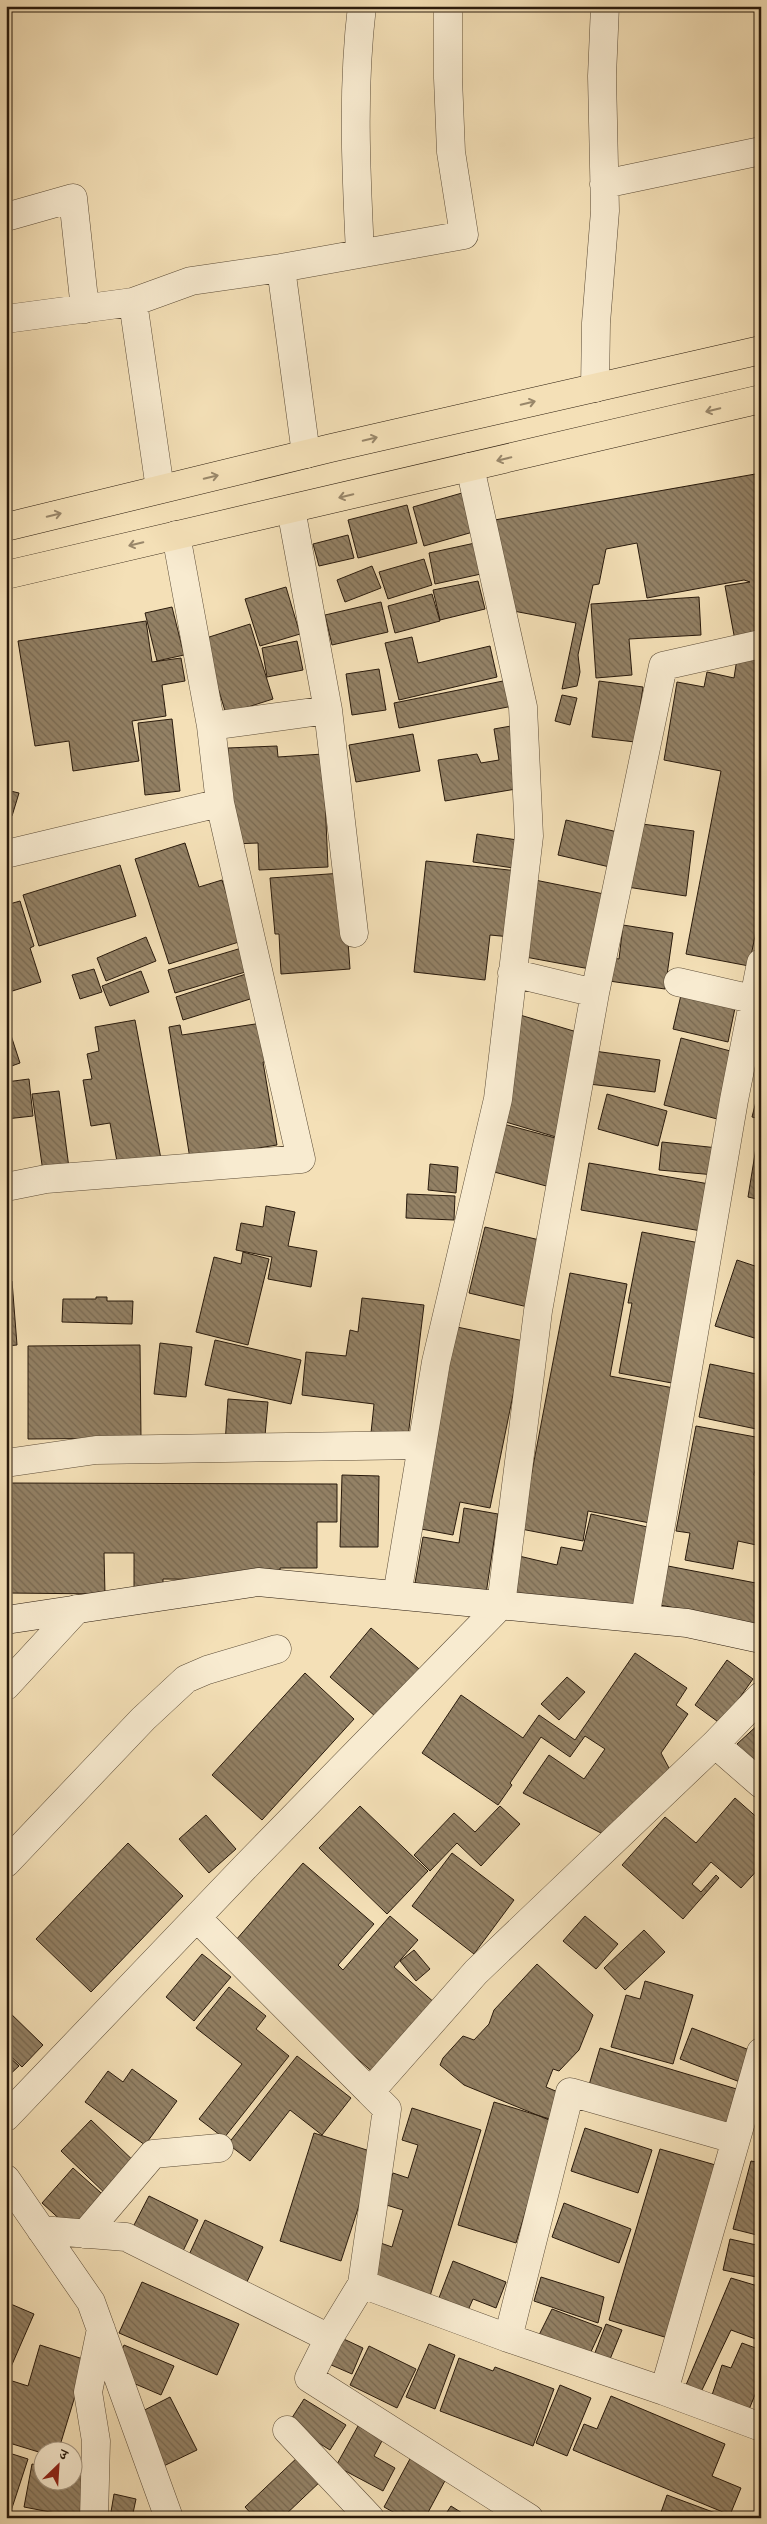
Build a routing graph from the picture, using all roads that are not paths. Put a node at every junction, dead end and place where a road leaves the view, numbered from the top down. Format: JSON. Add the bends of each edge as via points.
{"nodes":[{"id":1,"x":362,"y":6,"type":"edge"},
{"id":2,"x":448,"y":6,"type":"edge"},
{"id":3,"x":605,"y":6,"type":"edge"},
{"id":4,"x":761,"y":150,"type":"edge"},
{"id":5,"x":604,"y":184,"type":"junction"},
{"id":6,"x":6,"y":216,"type":"edge"},
{"id":7,"x":360,"y":253,"type":"junction"},
{"id":8,"x":282,"y":268,"type":"junction"},
{"id":9,"x":133,"y":302,"type":"junction"},
{"id":10,"x":85,"y":308,"type":"junction"},
{"id":11,"x":6,"y":319,"type":"edge"},
{"id":12,"x":761,"y":350,"type":"edge"},
{"id":13,"x":595,"y":388,"type":"junction"},
{"id":14,"x":761,"y":399,"type":"edge"},
{"id":15,"x":306,"y":454,"type":"junction"},
{"id":16,"x":470,"y":467,"type":"junction"},
{"id":17,"x":160,"y":490,"type":"junction"},
{"id":18,"x":291,"y":508,"type":"junction"},
{"id":19,"x":6,"y":527,"type":"edge"},
{"id":20,"x":176,"y":535,"type":"junction"},
{"id":21,"x":6,"y":575,"type":"edge"},
{"id":22,"x":761,"y":644,"type":"edge"},
{"id":23,"x":328,"y":710,"type":"junction"},
{"id":24,"x":211,"y":726,"type":"junction"},
{"id":25,"x":220,"y":802,"type":"junction"},
{"id":26,"x":6,"y":854,"type":"edge"},
{"id":27,"x":354,"y":934,"type":"dead end"},
{"id":28,"x":761,"y":963,"type":"edge"},
{"id":29,"x":512,"y":973,"type":"junction"},
{"id":30,"x":678,"y":982,"type":"dead end"},
{"id":31,"x":595,"y":993,"type":"junction"},
{"id":32,"x":757,"y":1000,"type":"edge"},
{"id":33,"x":6,"y":1187,"type":"edge"},
{"id":34,"x":422,"y":1445,"type":"junction"},
{"id":35,"x":6,"y":1463,"type":"edge"},
{"id":36,"x":398,"y":1595,"type":"junction"},
{"id":37,"x":501,"y":1605,"type":"junction"},
{"id":38,"x":77,"y":1609,"type":"junction"},
{"id":39,"x":644,"y":1618,"type":"junction"},
{"id":40,"x":6,"y":1620,"type":"edge"},
{"id":41,"x":761,"y":1639,"type":"edge"},
{"id":42,"x":277,"y":1650,"type":"dead end"},
{"id":43,"x":6,"y":1686,"type":"edge"},
{"id":44,"x":761,"y":1696,"type":"edge"},
{"id":45,"x":715,"y":1744,"type":"junction"},
{"id":46,"x":761,"y":1784,"type":"edge"},
{"id":47,"x":6,"y":1862,"type":"edge"},
{"id":48,"x":197,"y":1918,"type":"junction"},
{"id":49,"x":761,"y":2052,"type":"edge"},
{"id":50,"x":370,"y":2092,"type":"junction"},
{"id":51,"x":6,"y":2117,"type":"edge"},
{"id":52,"x":734,"y":2139,"type":"junction"},
{"id":53,"x":219,"y":2148,"type":"dead end"},
{"id":54,"x":6,"y":2179,"type":"edge"},
{"id":55,"x":41,"y":2230,"type":"junction"},
{"id":56,"x":85,"y":2234,"type":"junction"},
{"id":57,"x":362,"y":2284,"type":"junction"},
{"id":58,"x":101,"y":2329,"type":"junction"},
{"id":59,"x":329,"y":2338,"type":"junction"},
{"id":60,"x":508,"y":2338,"type":"junction"},
{"id":61,"x":664,"y":2391,"type":"junction"},
{"id":62,"x":761,"y":2427,"type":"edge"},
{"id":63,"x":287,"y":2430,"type":"dead end"},
{"id":64,"x":94,"y":2518,"type":"edge"},
{"id":65,"x":169,"y":2518,"type":"edge"},
{"id":66,"x":370,"y":2518,"type":"edge"},
{"id":67,"x":529,"y":2518,"type":"edge"}],
"edges":[{"from":1,"to":7,"type":"street","via":[[355,73],[354,132]]},
{"from":2,"to":7,"type":"street","via":[[451,152],[464,235]]},
{"from":3,"to":5,"type":"street","via":[[602,76]]},
{"from":4,"to":5,"type":"street"},
{"from":5,"to":13,"type":"street"},
{"from":6,"to":10,"type":"street","via":[[73,198]]},
{"from":7,"to":8,"type":"street"},
{"from":8,"to":9,"type":"street","via":[[191,280]]},
{"from":8,"to":15,"type":"street"},
{"from":9,"to":10,"type":"street"},
{"from":9,"to":17,"type":"street"},
{"from":10,"to":11,"type":"street"},
{"from":12,"to":13,"type":"main road"},
{"from":15,"to":13,"type":"main road","one_way":true},
{"from":14,"to":16,"type":"main road","one_way":true},
{"from":17,"to":15,"type":"main road","one_way":true},
{"from":16,"to":18,"type":"main road","one_way":true},
{"from":16,"to":29,"type":"street","via":[[523,707],[529,836]]},
{"from":19,"to":17,"type":"main road","one_way":true},
{"from":18,"to":20,"type":"main road"},
{"from":18,"to":23,"type":"street"},
{"from":20,"to":21,"type":"main road","one_way":true},
{"from":20,"to":24,"type":"street"},
{"from":22,"to":31,"type":"street","via":[[663,666]]},
{"from":23,"to":24,"type":"street"},
{"from":23,"to":27,"type":"street"},
{"from":24,"to":25,"type":"street"},
{"from":25,"to":26,"type":"street"},
{"from":25,"to":33,"type":"street","via":[[300,1159],[46,1179]]},
{"from":28,"to":32,"type":"street"},
{"from":29,"to":31,"type":"street"},
{"from":29,"to":34,"type":"street","via":[[498,1099],[436,1362]]},
{"from":30,"to":32,"type":"street"},
{"from":31,"to":37,"type":"street","via":[[538,1311]]},
{"from":32,"to":39,"type":"street"},
{"from":34,"to":35,"type":"street","via":[[96,1450]]},
{"from":34,"to":36,"type":"street"},
{"from":36,"to":37,"type":"street"},
{"from":36,"to":38,"type":"street","via":[[258,1582]]},
{"from":37,"to":39,"type":"street"},
{"from":37,"to":48,"type":"street"},
{"from":38,"to":40,"type":"street"},
{"from":38,"to":43,"type":"street"},
{"from":39,"to":41,"type":"street","via":[[687,1623]]},
{"from":42,"to":47,"type":"street","via":[[186,1679],[143,1718]]},
{"from":44,"to":45,"type":"street"},
{"from":45,"to":46,"type":"street"},
{"from":45,"to":50,"type":"street","via":[[476,1972]]},
{"from":48,"to":50,"type":"street"},
{"from":48,"to":51,"type":"street"},
{"from":49,"to":52,"type":"street"},
{"from":50,"to":57,"type":"street","via":[[386,2109]]},
{"from":52,"to":60,"type":"street","via":[[570,2092]]},
{"from":52,"to":61,"type":"street"},
{"from":53,"to":56,"type":"street","via":[[153,2154]]},
{"from":54,"to":55,"type":"street"},
{"from":55,"to":56,"type":"street"},
{"from":55,"to":58,"type":"street","via":[[91,2302]]},
{"from":56,"to":59,"type":"street","via":[[126,2236]]},
{"from":57,"to":59,"type":"street"},
{"from":57,"to":60,"type":"street"},
{"from":58,"to":64,"type":"street","via":[[88,2392],[96,2441]]},
{"from":58,"to":65,"type":"street"},
{"from":59,"to":67,"type":"street","via":[[309,2378]]},
{"from":60,"to":61,"type":"street"},
{"from":61,"to":62,"type":"street"},
{"from":63,"to":66,"type":"street"}]}
